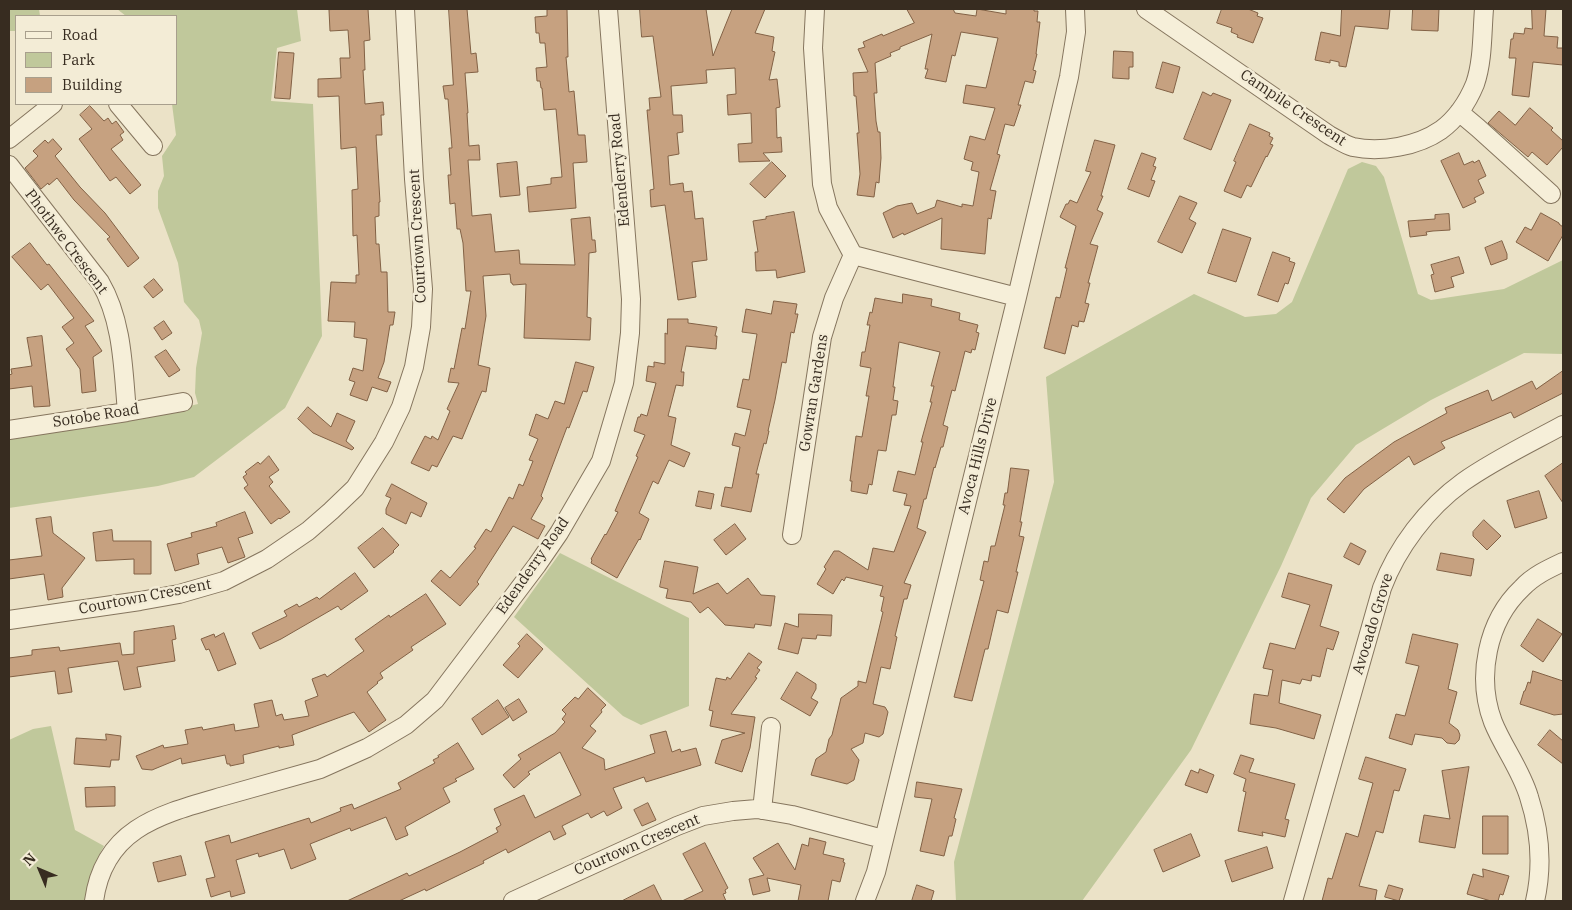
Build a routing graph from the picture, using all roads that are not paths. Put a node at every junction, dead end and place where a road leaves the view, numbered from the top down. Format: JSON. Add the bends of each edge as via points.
{"nodes":[{"id":1,"x":404,"y":9,"type":"edge"},
{"id":2,"x":608,"y":9,"type":"edge"},
{"id":3,"x":815,"y":9,"type":"edge"},
{"id":4,"x":1075,"y":9,"type":"edge"},
{"id":5,"x":1146,"y":9,"type":"edge"},
{"id":6,"x":1484,"y":9,"type":"edge"},
{"id":7,"x":52,"y":105,"type":"edge"},
{"id":8,"x":119,"y":105,"type":"edge"},
{"id":9,"x":1459,"y":112,"type":"junction"},
{"id":10,"x":9,"y":139,"type":"edge"},
{"id":11,"x":153,"y":146,"type":"dead end"},
{"id":12,"x":9,"y":165,"type":"edge"},
{"id":13,"x":1551,"y":194,"type":"dead end"},
{"id":14,"x":852,"y":255,"type":"junction"},
{"id":15,"x":1017,"y":297,"type":"junction"},
{"id":16,"x":183,"y":402,"type":"dead end"},
{"id":17,"x":127,"y":412,"type":"junction"},
{"id":18,"x":1563,"y":425,"type":"edge"},
{"id":19,"x":9,"y":430,"type":"edge"},
{"id":20,"x":792,"y":535,"type":"dead end"},
{"id":21,"x":1563,"y":562,"type":"edge"},
{"id":22,"x":9,"y":620,"type":"edge"},
{"id":23,"x":771,"y":727,"type":"dead end"},
{"id":24,"x":762,"y":810,"type":"junction"},
{"id":25,"x":883,"y":838,"type":"junction"},
{"id":26,"x":94,"y":901,"type":"edge"},
{"id":27,"x":512,"y":901,"type":"edge"},
{"id":28,"x":865,"y":901,"type":"edge"},
{"id":29,"x":1293,"y":901,"type":"edge"},
{"id":30,"x":1535,"y":901,"type":"edge"}],
"edges":[{"from":1,"to":22,"type":"street","name":"Courtown Crescent","via":[[423,289],[421,327],[402,406],[355,488],[308,531],[268,559],[224,581],[179,594]]},
{"from":2,"to":26,"type":"street","name":"Edenderry Road","via":[[631,299],[624,383],[601,461],[537,565],[435,700],[406,725],[336,763],[173,811],[141,825],[108,858]]},
{"from":3,"to":14,"type":"street","via":[[813,48],[822,184],[828,208]]},
{"from":4,"to":15,"type":"street","name":"Avoca Hills Drive","via":[[1076,32],[1069,77]]},
{"from":5,"to":9,"type":"street","name":"Campile Crescent","via":[[1329,136],[1351,146],[1369,149],[1419,141],[1440,130]]},
{"from":6,"to":9,"type":"street","name":"Campile Crescent","via":[[1479,69]]},
{"from":7,"to":10,"type":"street"},
{"from":8,"to":11,"type":"street"},
{"from":9,"to":13,"type":"street"},
{"from":12,"to":17,"type":"street","name":"Phothwe Crescent","via":[[108,296],[119,335]]},
{"from":14,"to":15,"type":"street"},
{"from":14,"to":20,"type":"street","name":"Gowran Gardens","via":[[822,337]]},
{"from":15,"to":25,"type":"street","name":"Avoca Hills Drive"},
{"from":16,"to":17,"type":"street","name":"Sotobe Road"},
{"from":17,"to":19,"type":"street","name":"Sotobe Road"},
{"from":18,"to":29,"type":"street","name":"Avocado Grove","via":[[1482,469],[1446,495],[1397,554],[1382,588]]},
{"from":21,"to":30,"type":"street","via":[[1544,571],[1512,599],[1491,638],[1486,664],[1485,687],[1493,722],[1528,794],[1537,824],[1540,862]]},
{"from":23,"to":24,"type":"street"},
{"from":24,"to":25,"type":"street","name":"Courtown Crescent"},
{"from":24,"to":27,"type":"street","name":"Courtown Crescent","via":[[733,810],[703,816]]},
{"from":25,"to":28,"type":"street","name":"Avoca Hills Drive","via":[[876,872]]}]}
